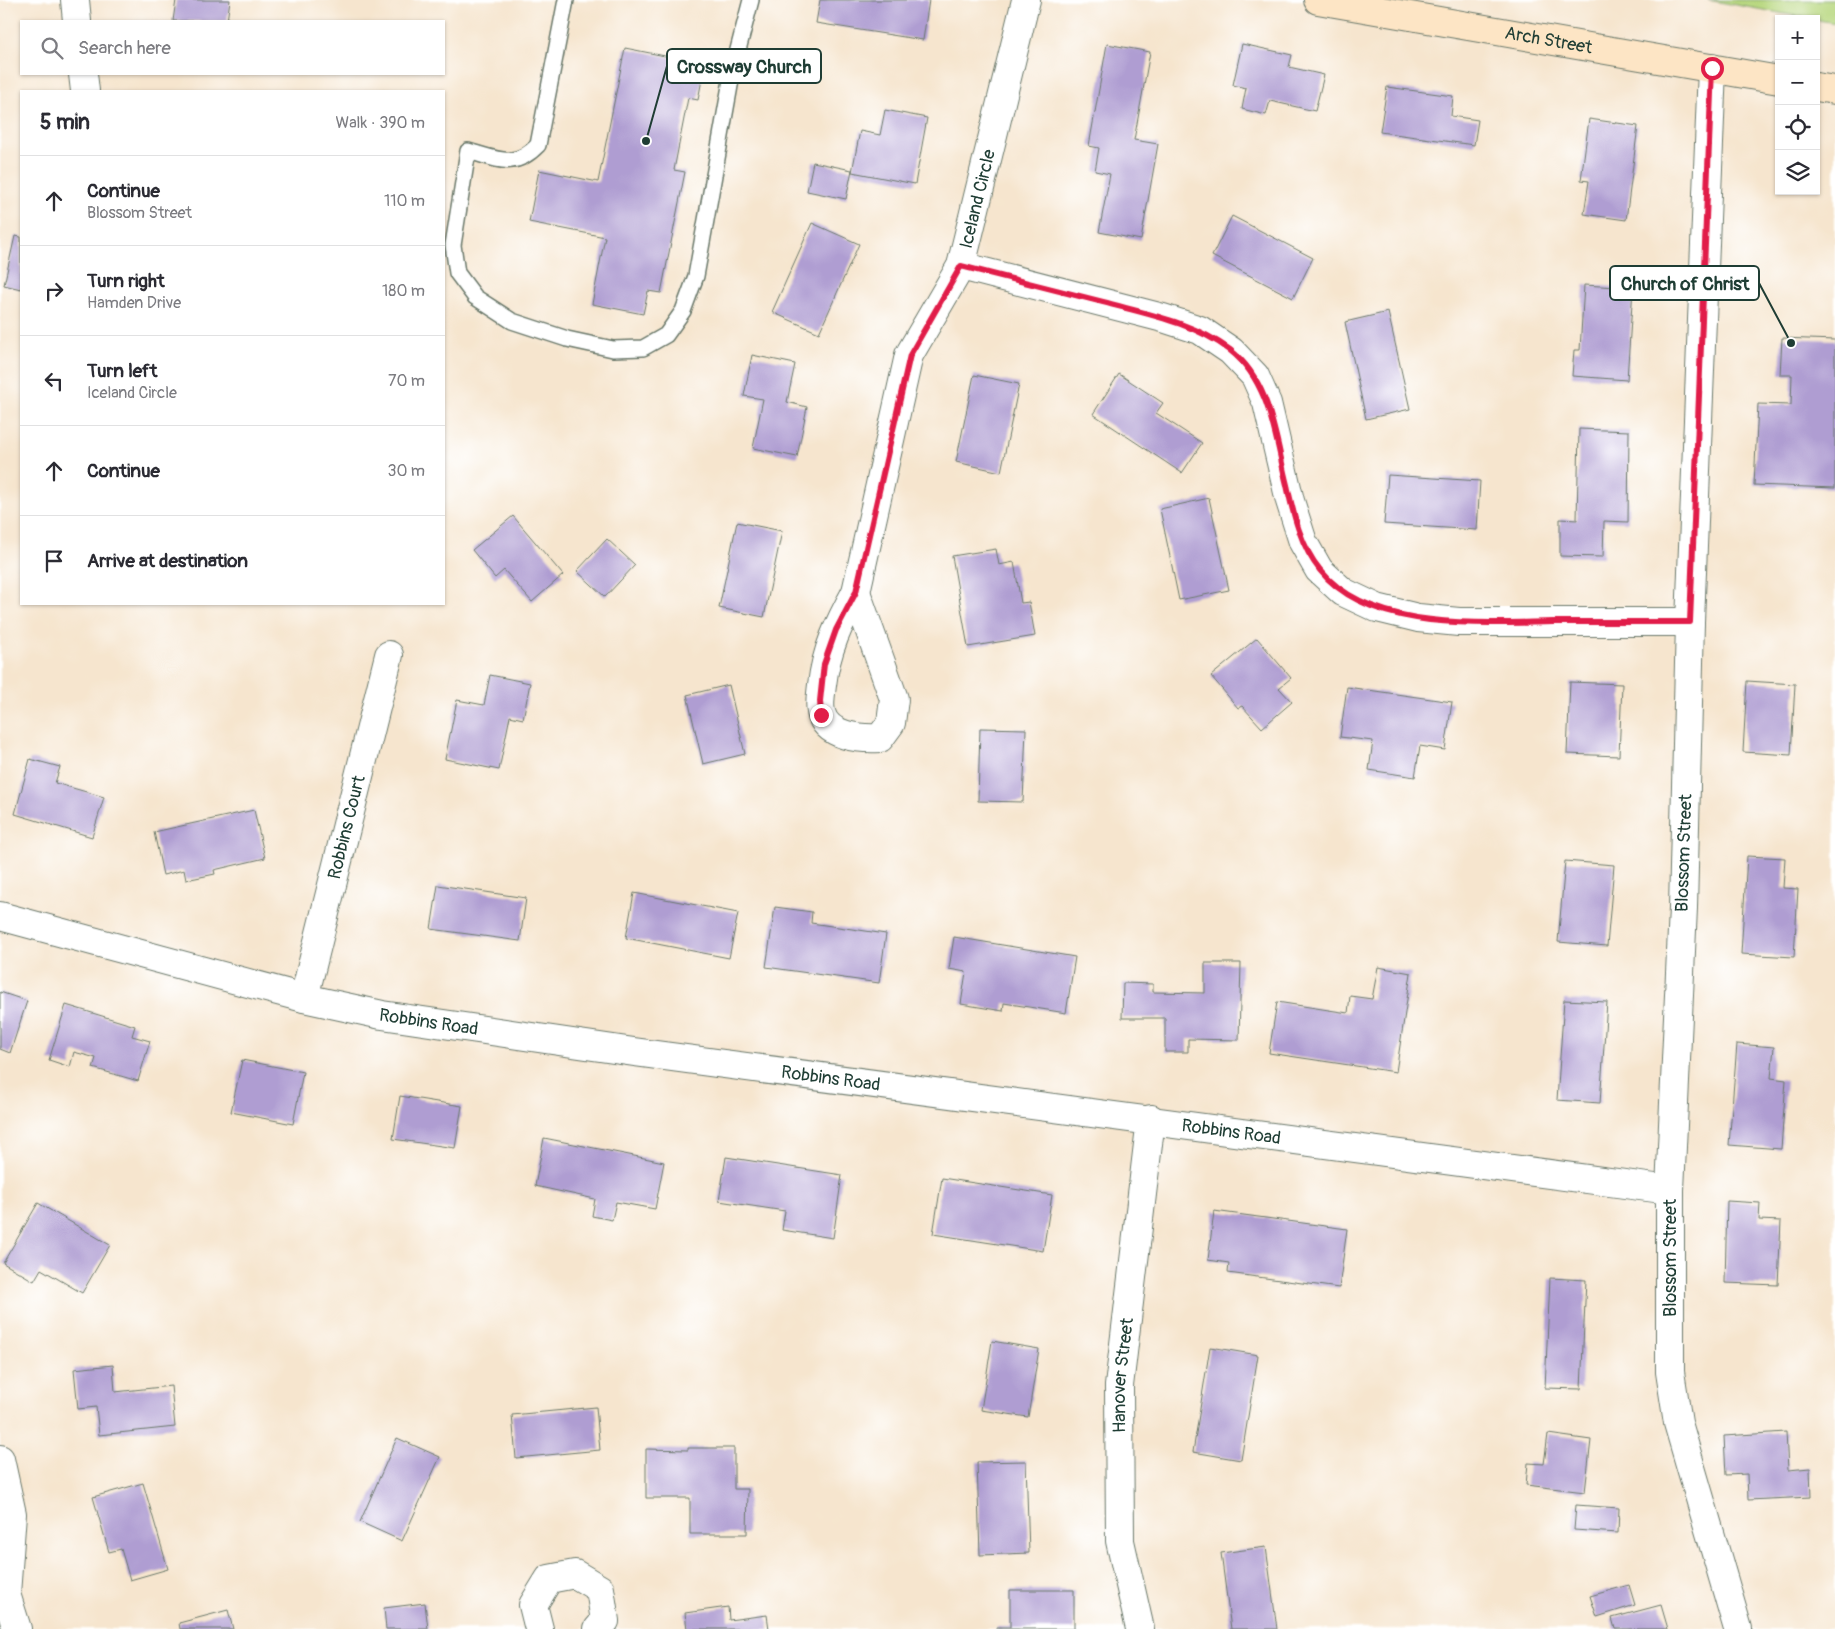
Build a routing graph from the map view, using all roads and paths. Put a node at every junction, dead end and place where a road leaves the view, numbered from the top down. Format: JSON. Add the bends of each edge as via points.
{"nodes":[{"id":1,"x":75,"y":0,"type":"edge"},
{"id":2,"x":566,"y":0,"type":"edge"},
{"id":3,"x":751,"y":0,"type":"edge"},
{"id":4,"x":1026,"y":0,"type":"edge"},
{"id":5,"x":1318,"y":0,"type":"edge"},
{"id":6,"x":77,"y":20,"type":"edge"},
{"id":7,"x":1712,"y":68,"type":"junction"},
{"id":8,"x":83,"y":75,"type":"edge"},
{"id":9,"x":1775,"y":79,"type":"edge"},
{"id":10,"x":1820,"y":88,"type":"edge"},
{"id":11,"x":85,"y":90,"type":"edge"},
{"id":12,"x":1835,"y":90,"type":"edge"},
{"id":13,"x":961,"y":266,"type":"junction"},
{"id":14,"x":856,"y":592,"type":"junction"},
{"id":15,"x":1690,"y":622,"type":"junction"},
{"id":16,"x":389,"y":655,"type":"dead end"},
{"id":17,"x":0,"y":916,"type":"edge"},
{"id":18,"x":304,"y":998,"type":"junction"},
{"id":19,"x":1150,"y":1119,"type":"junction"},
{"id":20,"x":1670,"y":1190,"type":"junction"},
{"id":21,"x":0,"y":1459,"type":"edge"},
{"id":22,"x":17,"y":1629,"type":"edge"},
{"id":23,"x":539,"y":1629,"type":"edge"},
{"id":24,"x":598,"y":1629,"type":"edge"},
{"id":25,"x":1140,"y":1629,"type":"edge"},
{"id":26,"x":1738,"y":1629,"type":"edge"}],
"edges":[{"from":1,"to":6,"type":"street"},
{"from":2,"to":3,"type":"lane","via":[[538,145],[525,158],[505,161],[468,151],[453,245],[457,273],[475,297],[512,320],[567,339],[613,349],[643,348],[666,335],[683,311],[696,276],[733,69]]},
{"from":4,"to":13,"type":"street","name":"Iceland Circle"},
{"from":5,"to":7,"type":"street","name":"Arch Street"},
{"from":7,"to":9,"type":"street","name":"Arch Street"},
{"from":7,"to":15,"type":"street","name":"Blossom Street"},
{"from":8,"to":11,"type":"street"},
{"from":10,"to":12,"type":"street"},
{"from":13,"to":14,"type":"street","name":"Iceland Circle","via":[[910,355]]},
{"from":13,"to":15,"type":"street","via":[[1163,318],[1200,330],[1231,351],[1255,376],[1267,403],[1303,542],[1319,570],[1343,592],[1377,608],[1418,618],[1459,622]]},
{"from":14,"to":14,"type":"street","name":"Iceland Circle","via":[[836,630],[824,664],[821,715],[834,730],[860,739],[880,738],[891,724],[894,699]]},
{"from":15,"to":20,"type":"street","name":"Blossom Street","via":[[1683,908]]},
{"from":16,"to":18,"type":"street","name":"Robbins Court"},
{"from":17,"to":18,"type":"street","name":"Robbins Road"},
{"from":18,"to":19,"type":"street","name":"Robbins Road","via":[[382,1015],[624,1051]]},
{"from":19,"to":20,"type":"street","name":"Robbins Road"},
{"from":19,"to":25,"type":"street","name":"Hanover Street","via":[[1119,1386],[1120,1541]]},
{"from":20,"to":26,"type":"street","name":"Blossom Street","via":[[1670,1372],[1678,1422]]},
{"from":21,"to":22,"type":"street","via":[[12,1514],[6,1594]]},
{"from":23,"to":24,"type":"street","via":[[533,1606],[548,1579],[574,1574],[600,1590],[604,1621]]}]}
